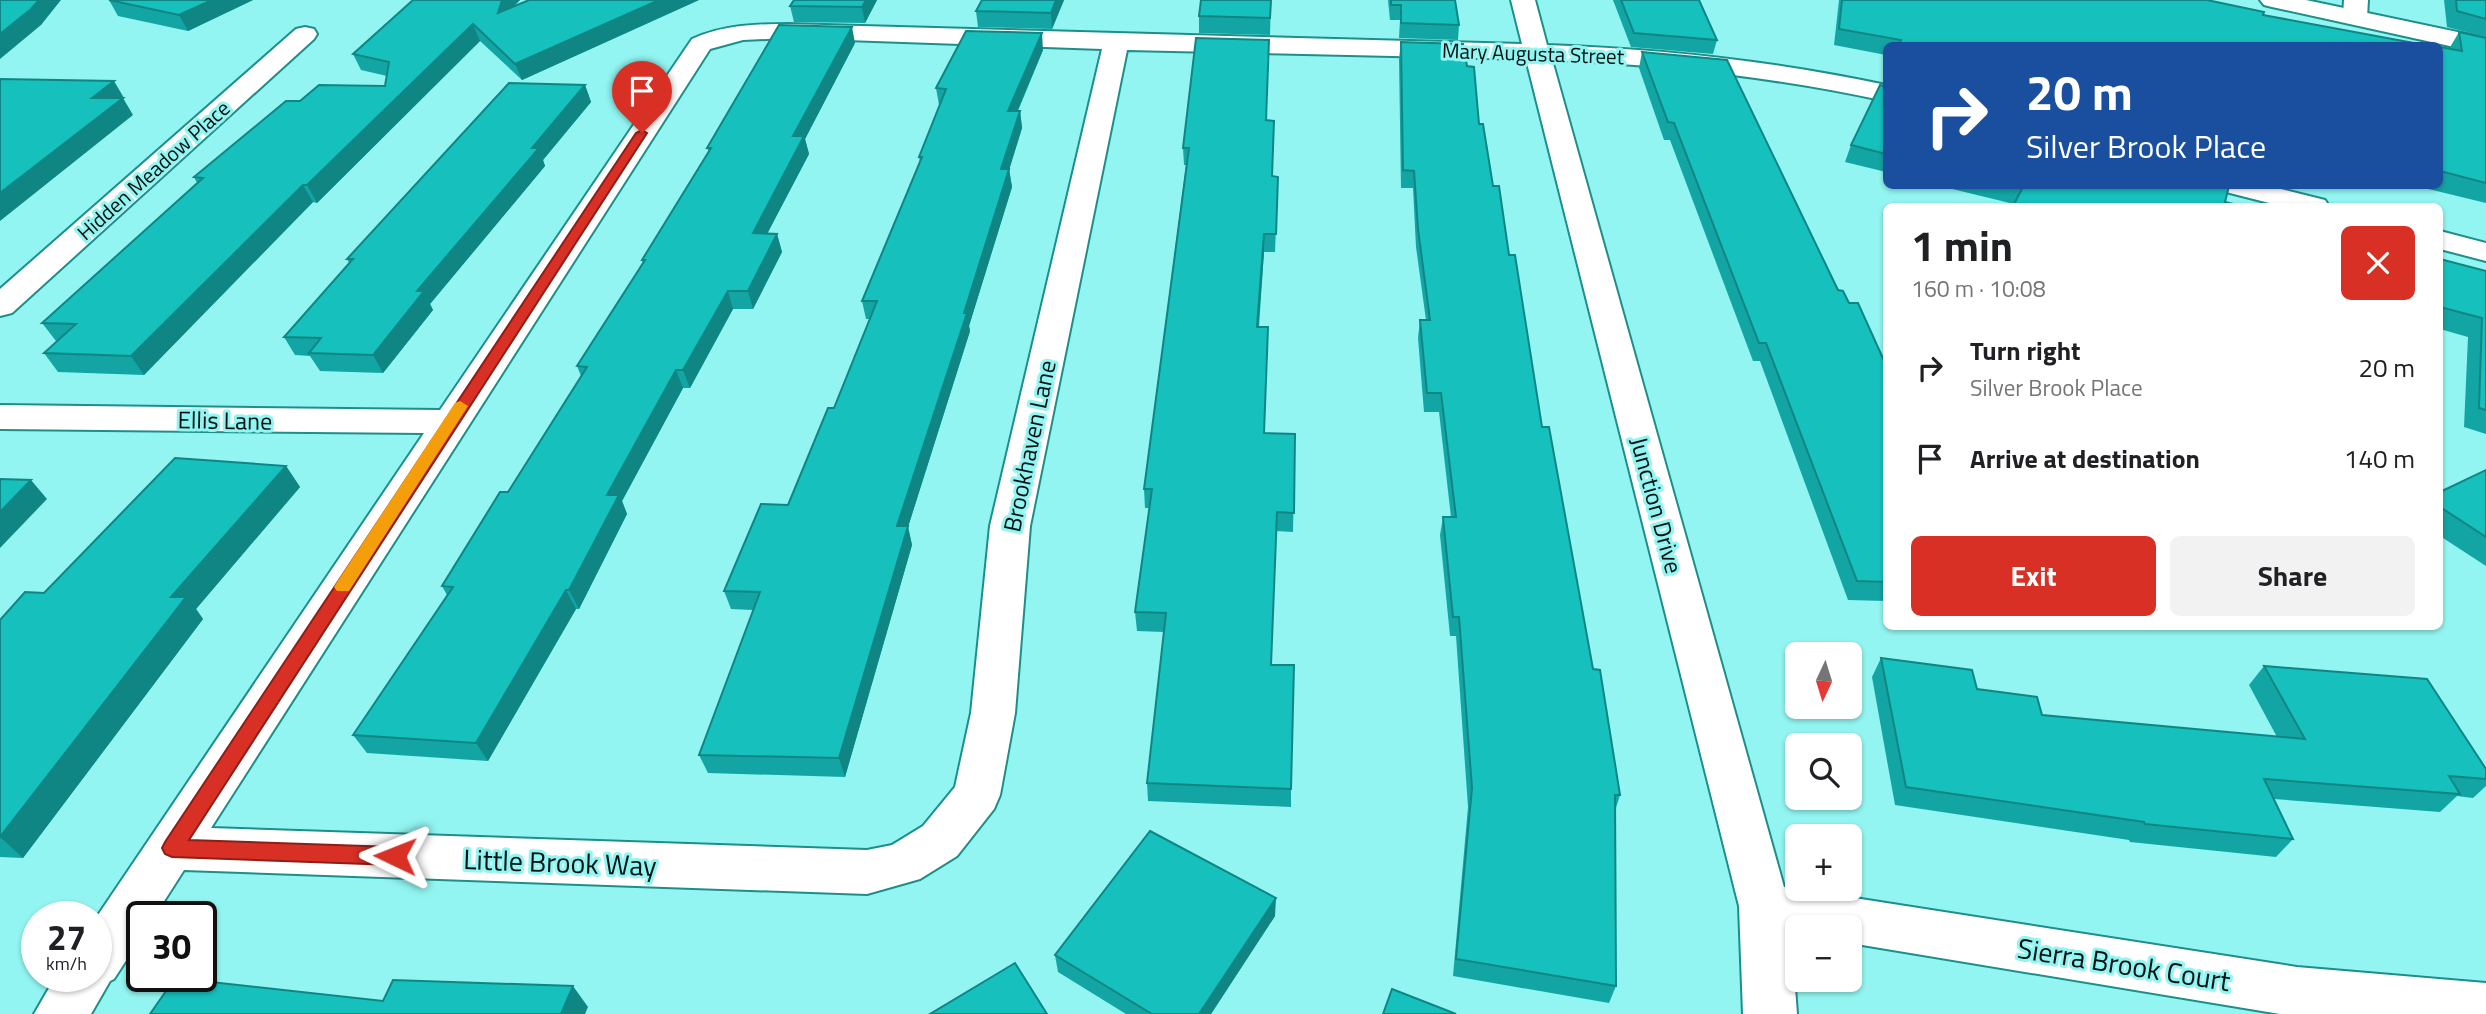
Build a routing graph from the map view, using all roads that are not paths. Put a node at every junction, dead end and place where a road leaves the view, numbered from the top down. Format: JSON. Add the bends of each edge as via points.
{"nodes":[{"id":1,"x":1523,"y":0,"type":"edge"},
{"id":2,"x":2272,"y":0,"type":"edge"},
{"id":3,"x":2355,"y":9,"type":"edge"},
{"id":4,"x":306,"y":34,"type":"dead end"},
{"id":5,"x":1116,"y":43,"type":"junction"},
{"id":6,"x":2486,"y":46,"type":"edge"},
{"id":7,"x":1536,"y":52,"type":"junction"},
{"id":8,"x":1883,"y":92,"type":"edge"},
{"id":9,"x":2246,"y":189,"type":"edge"},
{"id":10,"x":2296,"y":203,"type":"edge"},
{"id":11,"x":2443,"y":241,"type":"edge"},
{"id":12,"x":2486,"y":252,"type":"edge"},
{"id":13,"x":0,"y":306,"type":"edge"},
{"id":14,"x":0,"y":417,"type":"edge"},
{"id":15,"x":449,"y":422,"type":"junction"},
{"id":16,"x":940,"y":841,"type":"joint"},
{"id":17,"x":172,"y":848,"type":"junction"},
{"id":18,"x":1764,"y":906,"type":"junction"},
{"id":19,"x":112,"y":938,"type":"edge"},
{"id":20,"x":75,"y":992,"type":"edge"},
{"id":21,"x":2486,"y":1008,"type":"edge"},
{"id":22,"x":61,"y":1014,"type":"edge"},
{"id":23,"x":1770,"y":1014,"type":"edge"}],
"edges":[{"from":1,"to":7,"type":"street","name":"Junction Drive"},
{"from":2,"to":3,"type":"street"},
{"from":3,"to":6,"type":"street"},
{"from":4,"to":13,"type":"street","name":"Hidden Meadow Place"},
{"from":5,"to":7,"type":"street","name":"Mary Augusta Street"},
{"from":5,"to":15,"type":"street","name":"Mary Augusta Street","via":[[741,31],[701,44]]},
{"from":5,"to":16,"type":"street","name":"Brookhaven Lane","via":[[1010,526],[993,713],[977,795]]},
{"from":7,"to":8,"type":"street","name":"Mary Augusta Street","via":[[1683,59],[1760,68]]},
{"from":7,"to":18,"type":"street","name":"Junction Drive"},
{"from":9,"to":10,"type":"street"},
{"from":11,"to":12,"type":"street"},
{"from":14,"to":15,"type":"street","name":"Ellis Lane"},
{"from":15,"to":17,"type":"street"},
{"from":16,"to":17,"type":"street","name":"Little Brook Way","via":[[903,864],[867,872]]},
{"from":17,"to":19,"type":"street"},
{"from":18,"to":21,"type":"street","name":"Sierra Brook Court","via":[[2297,992]]},
{"from":18,"to":23,"type":"street","name":"Junction Drive"},
{"from":20,"to":22,"type":"street"}]}
